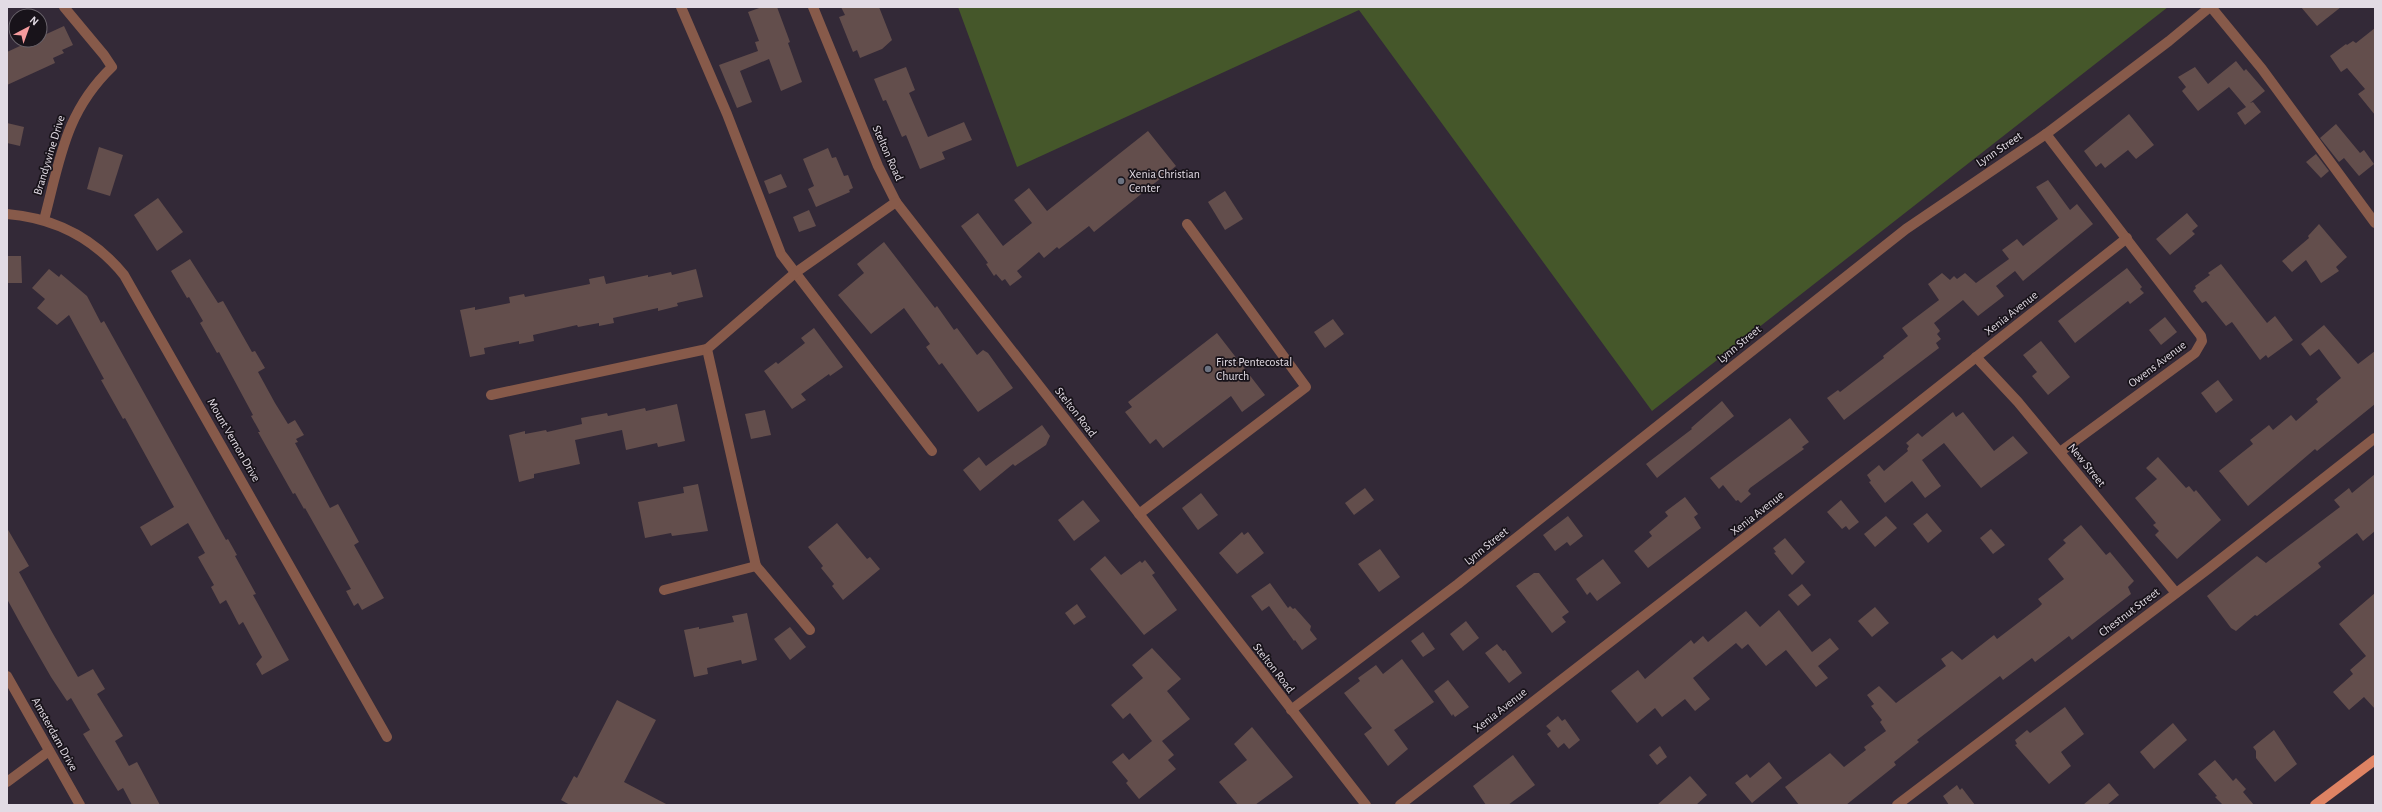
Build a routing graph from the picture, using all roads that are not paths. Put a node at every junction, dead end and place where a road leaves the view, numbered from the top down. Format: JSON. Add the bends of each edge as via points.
{"nodes":[{"id":1,"x":64,"y":7,"type":"edge"},
{"id":2,"x":681,"y":7,"type":"edge"},
{"id":3,"x":813,"y":7,"type":"edge"},
{"id":4,"x":2211,"y":7,"type":"edge"},
{"id":5,"x":2046,"y":134,"type":"junction"},
{"id":6,"x":896,"y":202,"type":"junction"},
{"id":7,"x":7,"y":214,"type":"edge"},
{"id":8,"x":44,"y":220,"type":"junction"},
{"id":9,"x":2375,"y":223,"type":"edge"},
{"id":10,"x":1187,"y":224,"type":"dead end"},
{"id":11,"x":2127,"y":238,"type":"junction"},
{"id":12,"x":795,"y":273,"type":"junction"},
{"id":13,"x":707,"y":349,"type":"junction"},
{"id":14,"x":1976,"y":357,"type":"junction"},
{"id":15,"x":491,"y":396,"type":"dead end"},
{"id":16,"x":2375,"y":438,"type":"edge"},
{"id":17,"x":932,"y":451,"type":"dead end"},
{"id":18,"x":2060,"y":452,"type":"junction"},
{"id":19,"x":1139,"y":514,"type":"junction"},
{"id":20,"x":756,"y":566,"type":"junction"},
{"id":21,"x":664,"y":590,"type":"dead end"},
{"id":22,"x":2176,"y":593,"type":"junction"},
{"id":23,"x":810,"y":630,"type":"dead end"},
{"id":24,"x":7,"y":676,"type":"edge"},
{"id":25,"x":1291,"y":710,"type":"junction"},
{"id":26,"x":387,"y":736,"type":"dead end"},
{"id":27,"x":49,"y":751,"type":"junction"},
{"id":28,"x":2375,"y":760,"type":"edge"},
{"id":29,"x":7,"y":782,"type":"edge"},
{"id":30,"x":80,"y":805,"type":"edge"},
{"id":31,"x":1366,"y":805,"type":"edge"},
{"id":32,"x":1400,"y":805,"type":"edge"},
{"id":33,"x":1897,"y":805,"type":"edge"},
{"id":34,"x":2315,"y":805,"type":"edge"}],
"edges":[{"from":1,"to":8,"type":"street","name":"Brandywine Drive","via":[[112,67],[94,84],[75,113],[67,132]]},
{"from":2,"to":12,"type":"street","via":[[727,114],[781,254]]},
{"from":3,"to":6,"type":"street","name":"Stelton Road","via":[[878,166]]},
{"from":4,"to":5,"type":"street","name":"Lynn Street"},
{"from":4,"to":9,"type":"street","via":[[2262,69]]},
{"from":5,"to":11,"type":"street"},
{"from":5,"to":25,"type":"street","name":"Lynn Street","via":[[1906,229],[1458,584]]},
{"from":6,"to":12,"type":"street"},
{"from":6,"to":19,"type":"street","name":"Stelton Road"},
{"from":7,"to":8,"type":"street","name":"Mount Vernon Drive"},
{"from":8,"to":26,"type":"street","name":"Mount Vernon Drive","via":[[64,227],[90,242],[124,275]]},
{"from":10,"to":19,"type":"street","via":[[1306,387]]},
{"from":11,"to":14,"type":"street","name":"Xenia Avenue"},
{"from":11,"to":18,"type":"street","name":"Owens Avenue","via":[[2201,336],[2200,348]]},
{"from":12,"to":13,"type":"street"},
{"from":12,"to":17,"type":"street"},
{"from":13,"to":15,"type":"street"},
{"from":13,"to":20,"type":"street"},
{"from":14,"to":18,"type":"street","name":"New Street"},
{"from":14,"to":32,"type":"street","name":"Xenia Avenue"},
{"from":16,"to":22,"type":"street","name":"Chestnut Street"},
{"from":18,"to":22,"type":"street","name":"New Street"},
{"from":19,"to":25,"type":"street","name":"Stelton Road"},
{"from":20,"to":21,"type":"street"},
{"from":20,"to":23,"type":"street"},
{"from":22,"to":33,"type":"street","name":"Chestnut Street"},
{"from":24,"to":27,"type":"street","name":"Amsterdam Drive"},
{"from":25,"to":31,"type":"street","name":"Stelton Road"},
{"from":27,"to":29,"type":"street"},
{"from":27,"to":30,"type":"street","name":"Amsterdam Drive"},
{"from":28,"to":34,"type":"main road"}]}
